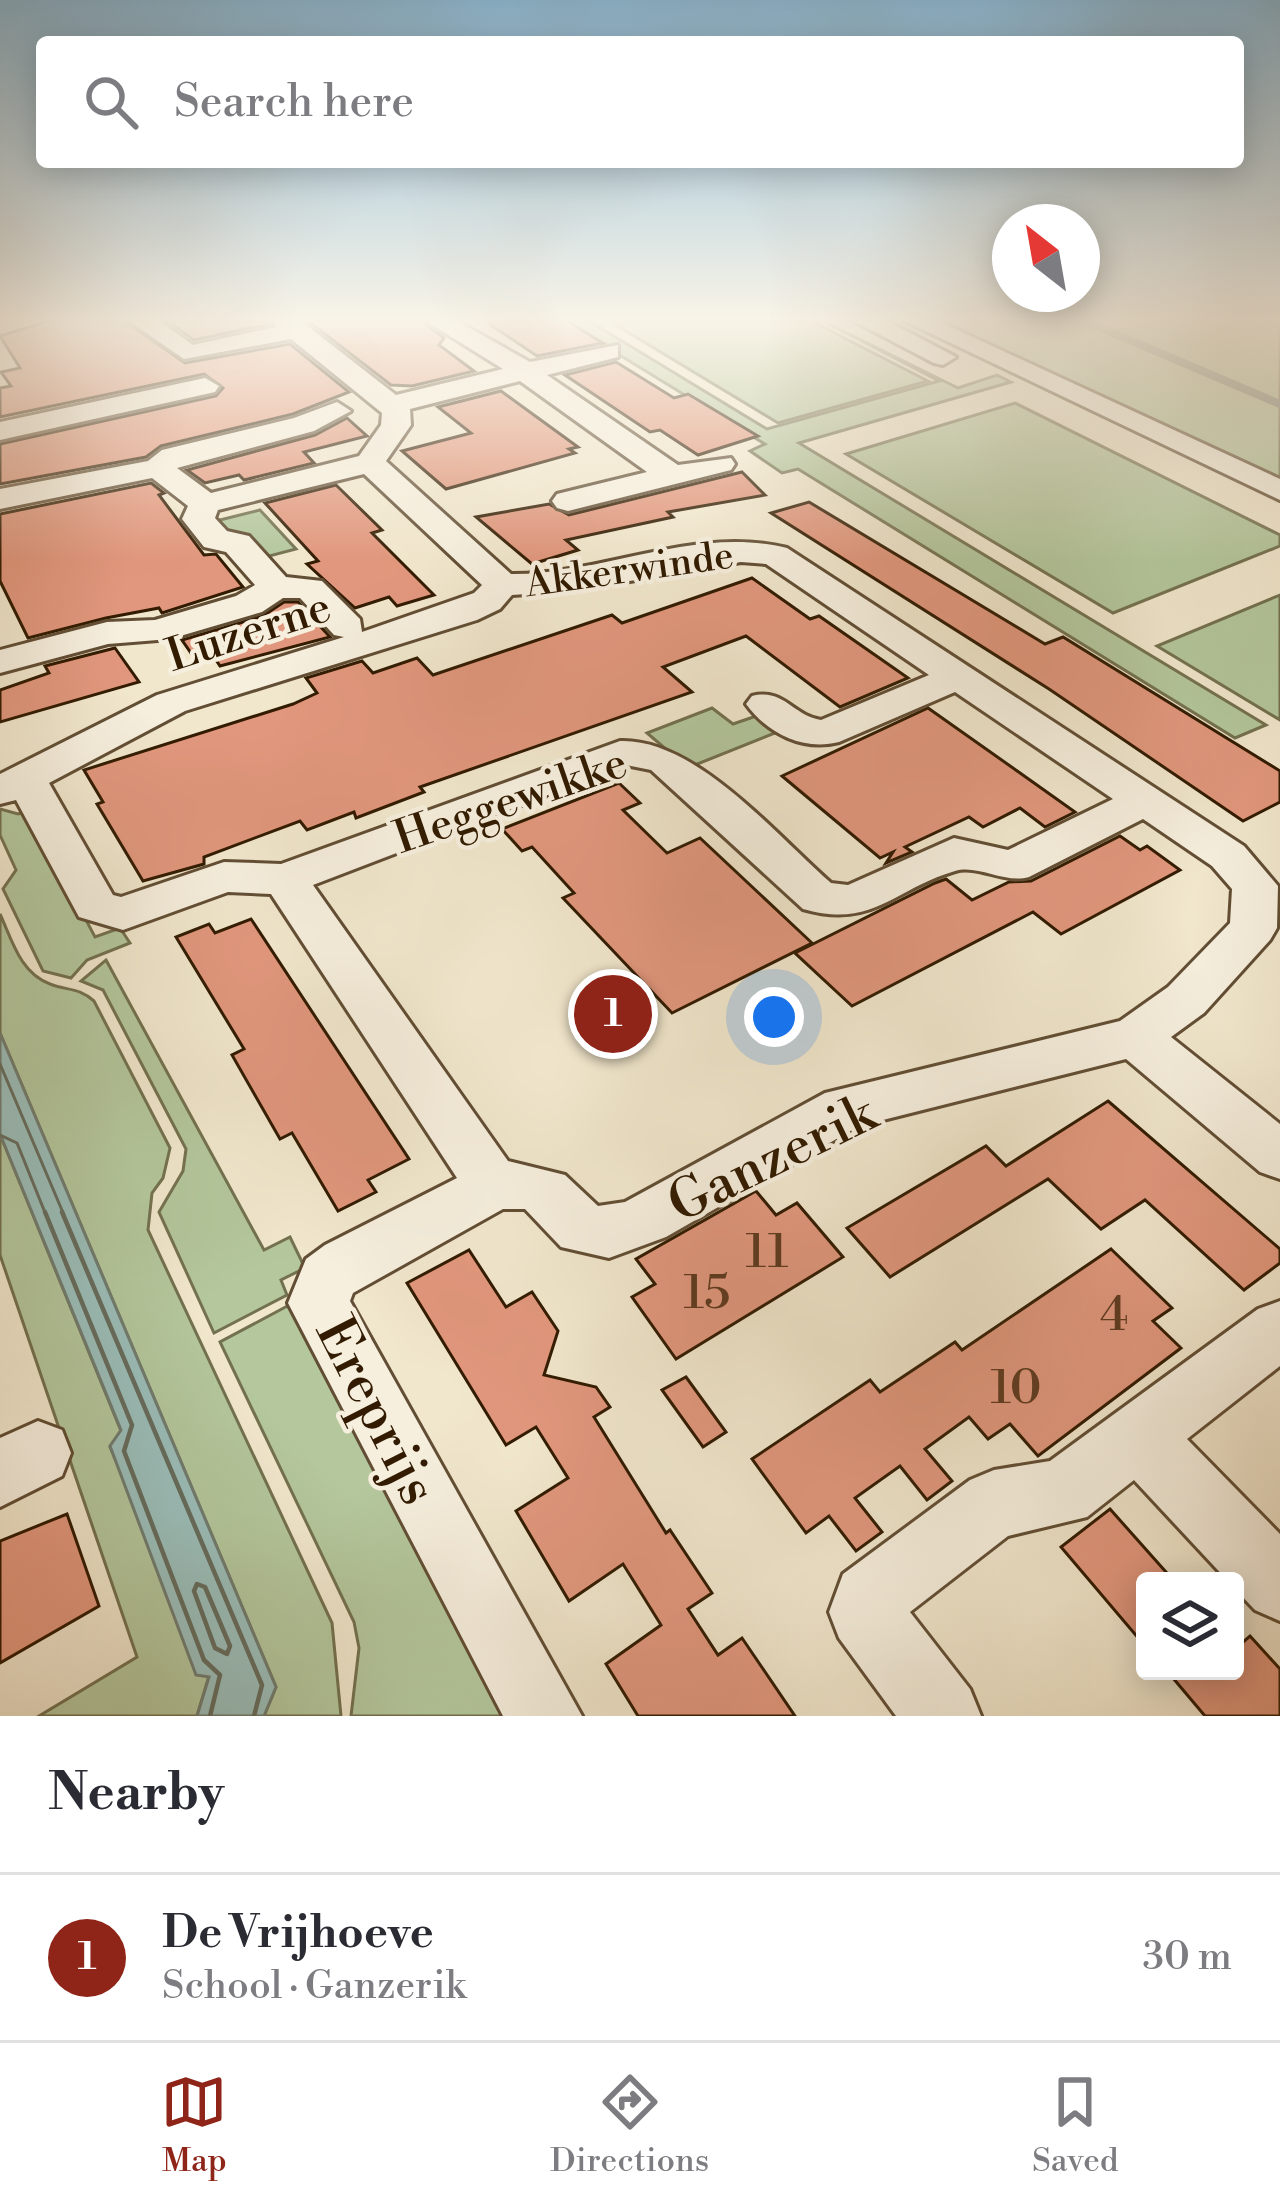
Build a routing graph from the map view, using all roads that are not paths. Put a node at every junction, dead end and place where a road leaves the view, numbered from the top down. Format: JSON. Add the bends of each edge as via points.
{"nodes":[{"id":1,"x":136,"y":401,"type":"edge"},
{"id":2,"x":230,"y":401,"type":"edge"},
{"id":3,"x":387,"y":401,"type":"edge"},
{"id":4,"x":408,"y":401,"type":"edge"},
{"id":5,"x":566,"y":401,"type":"edge"},
{"id":6,"x":1088,"y":401,"type":"edge"},
{"id":7,"x":392,"y":405,"type":"junction"},
{"id":8,"x":338,"y":411,"type":"dead end"},
{"id":9,"x":251,"y":421,"type":"dead end"},
{"id":10,"x":0,"y":431,"type":"edge"},
{"id":11,"x":370,"y":463,"type":"junction"},
{"id":12,"x":720,"y":464,"type":"dead end"},
{"id":13,"x":158,"y":469,"type":"junction"},
{"id":14,"x":670,"y":474,"type":"junction"},
{"id":15,"x":1280,"y":491,"type":"edge"},
{"id":16,"x":0,"y":499,"type":"edge"},
{"id":17,"x":568,"y":501,"type":"dead end"},
{"id":18,"x":205,"y":504,"type":"junction"},
{"id":19,"x":502,"y":584,"type":"junction"},
{"id":20,"x":276,"y":587,"type":"junction"},
{"id":21,"x":347,"y":627,"type":"dead end"},
{"id":22,"x":157,"y":631,"type":"junction"},
{"id":23,"x":0,"y":662,"type":"edge"},
{"id":24,"x":960,"y":676,"type":"junction"},
{"id":25,"x":201,"y":694,"type":"junction"},
{"id":26,"x":766,"y":704,"type":"dead end"},
{"id":27,"x":13,"y":786,"type":"edge"},
{"id":28,"x":1145,"y":801,"type":"junction"},
{"id":29,"x":285,"y":879,"type":"junction"},
{"id":30,"x":1268,"y":898,"type":"edge"},
{"id":31,"x":1135,"y":1037,"type":"junction"},
{"id":32,"x":1280,"y":1156,"type":"edge"},
{"id":33,"x":494,"y":1186,"type":"junction"},
{"id":34,"x":1280,"y":1330,"type":"edge"},
{"id":35,"x":1139,"y":1437,"type":"junction"},
{"id":36,"x":1280,"y":1586,"type":"edge"},
{"id":37,"x":935,"y":1713,"type":"edge"},
{"id":38,"x":544,"y":1716,"type":"edge"}],
"edges":[{"from":1,"to":10,"type":"street"},
{"from":2,"to":9,"type":"street"},
{"from":3,"to":7,"type":"street"},
{"from":4,"to":7,"type":"street"},
{"from":5,"to":14,"type":"street"},
{"from":6,"to":15,"type":"street"},
{"from":7,"to":11,"type":"street","via":[[399,417]]},
{"from":8,"to":13,"type":"street","via":[[173,456]]},
{"from":11,"to":18,"type":"street"},
{"from":11,"to":19,"type":"street","name":"Akkerwinde"},
{"from":12,"to":14,"type":"street"},
{"from":13,"to":16,"type":"street"},
{"from":13,"to":18,"type":"street"},
{"from":14,"to":17,"type":"street"},
{"from":18,"to":20,"type":"street","via":[[198,519],[216,540],[238,543]]},
{"from":19,"to":24,"type":"street","name":"Akkerwinde","via":[[560,584],[714,551],[775,555]]},
{"from":19,"to":25,"type":"street","name":"Luzerne","via":[[464,612]]},
{"from":20,"to":21,"type":"street","via":[[310,588]]},
{"from":20,"to":22,"type":"street","via":[[249,604]]},
{"from":22,"to":23,"type":"street","via":[[106,633]]},
{"from":22,"to":25,"type":"street"},
{"from":24,"to":26,"type":"street","via":[[825,733],[797,729]]},
{"from":24,"to":28,"type":"street","name":"Akkerwinde"},
{"from":25,"to":27,"type":"street","name":"Luzerne"},
{"from":27,"to":29,"type":"street","name":"Heggewikke","via":[[107,913],[144,908],[224,877]]},
{"from":28,"to":29,"type":"street","name":"Heggewikke","via":[[1013,866],[954,853],[854,901],[819,898],[666,761],[620,753]]},
{"from":28,"to":30,"type":"street","name":"Akkerwinde","via":[[1228,856]]},
{"from":29,"to":33,"type":"street"},
{"from":30,"to":31,"type":"street","name":"Akkerwinde","via":[[1253,928],[1186,1000]]},
{"from":31,"to":32,"type":"street"},
{"from":31,"to":33,"type":"street","name":"Ganzerik","via":[[844,1108],[609,1233],[581,1229],[552,1194],[523,1181]]},
{"from":33,"to":38,"type":"street","name":"Ereprijs","via":[[346,1264],[327,1278],[319,1303]]},
{"from":34,"to":35,"type":"street"},
{"from":35,"to":36,"type":"street"},
{"from":35,"to":37,"type":"street","via":[[1063,1493],[994,1504],[868,1599],[866,1612]]}]}
